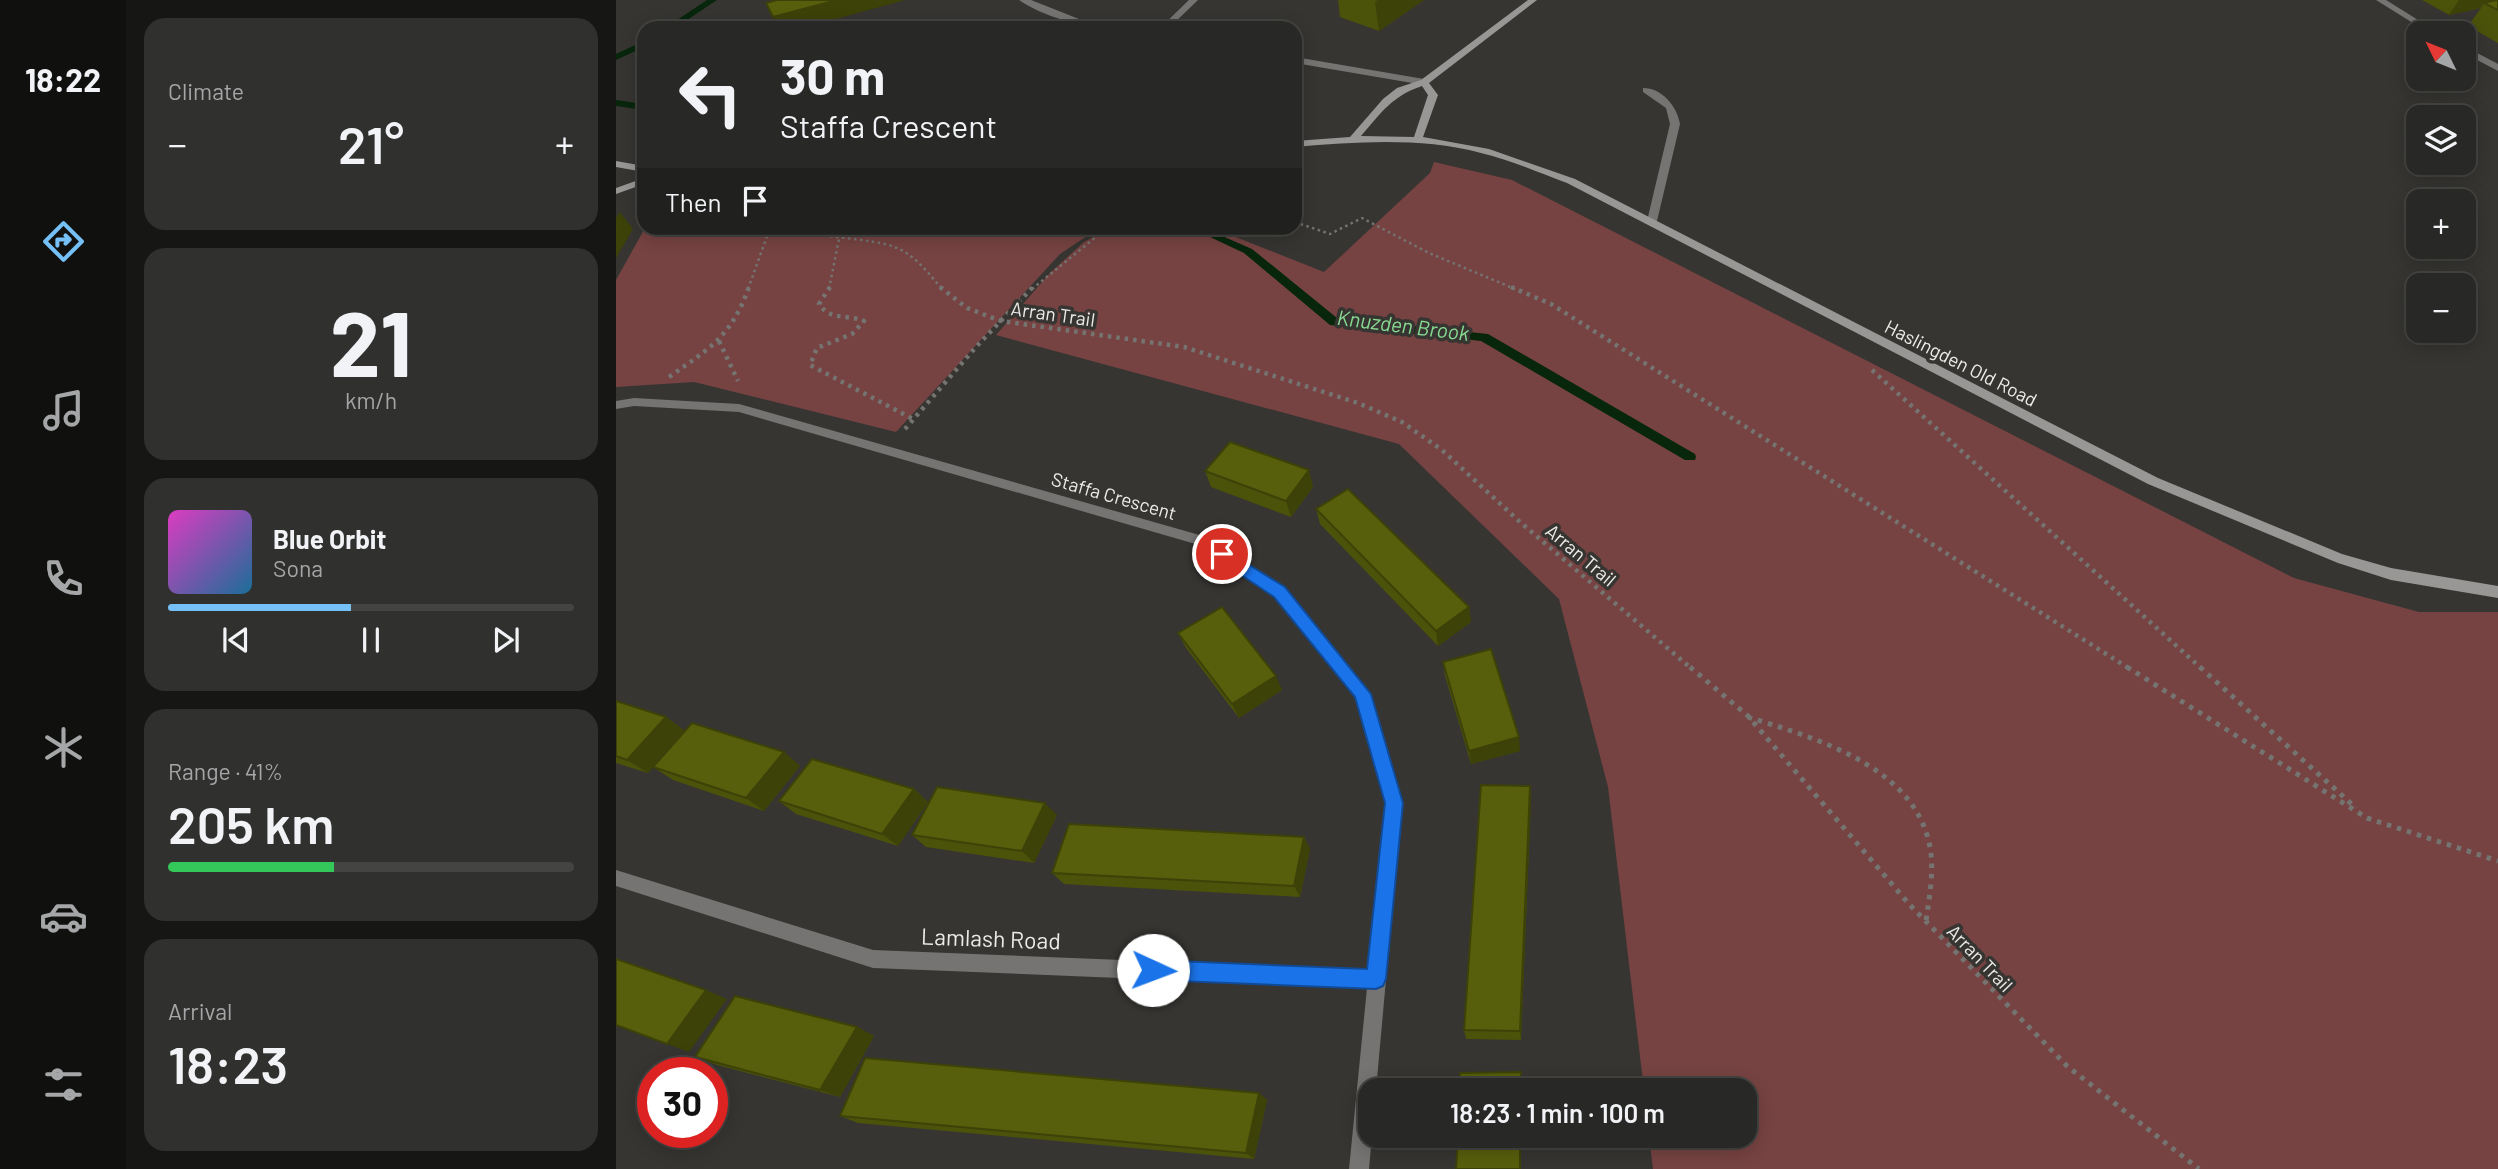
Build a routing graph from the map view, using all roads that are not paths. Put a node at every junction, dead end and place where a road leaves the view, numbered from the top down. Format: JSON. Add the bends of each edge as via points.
{"nodes":[{"id":1,"x":1023,"y":0,"type":"edge"},
{"id":2,"x":1194,"y":0,"type":"edge"},
{"id":3,"x":1533,"y":0,"type":"edge"},
{"id":4,"x":2380,"y":0,"type":"edge"},
{"id":5,"x":1076,"y":21,"type":"edge"},
{"id":6,"x":1172,"y":21,"type":"edge"},
{"id":7,"x":2415,"y":21,"type":"edge"},
{"id":8,"x":2476,"y":56,"type":"edge"},
{"id":9,"x":1302,"y":61,"type":"edge"},
{"id":10,"x":2498,"y":68,"type":"edge"},
{"id":11,"x":1424,"y":82,"type":"junction"},
{"id":12,"x":1646,"y":89,"type":"dead end"},
{"id":13,"x":1354,"y":139,"type":"junction"},
{"id":14,"x":1418,"y":139,"type":"junction"},
{"id":15,"x":1302,"y":143,"type":"edge"},
{"id":16,"x":616,"y":164,"type":"edge"},
{"id":17,"x":637,"y":168,"type":"edge"},
{"id":18,"x":637,"y":184,"type":"edge"},
{"id":19,"x":616,"y":191,"type":"edge"},
{"id":20,"x":1652,"y":221,"type":"junction"},
{"id":21,"x":616,"y":405,"type":"edge"},
{"id":22,"x":2498,"y":592,"type":"edge"},
{"id":23,"x":616,"y":878,"type":"edge"},
{"id":24,"x":1376,"y":979,"type":"junction"},
{"id":25,"x":1359,"y":1169,"type":"edge"}],
"edges":[{"from":1,"to":5,"type":"street"},
{"from":2,"to":6,"type":"street"},
{"from":3,"to":11,"type":"main road"},
{"from":4,"to":7,"type":"street"},
{"from":8,"to":10,"type":"street"},
{"from":9,"to":11,"type":"street"},
{"from":11,"to":13,"type":"main road","via":[[1385,101]]},
{"from":11,"to":14,"type":"main road","via":[[1433,95]]},
{"from":12,"to":20,"type":"street","via":[[1667,102],[1675,124]]},
{"from":13,"to":14,"type":"main road"},
{"from":13,"to":15,"type":"main road"},
{"from":14,"to":20,"type":"main road","name":"Haslingden Old Road","via":[[1501,156],[1571,181]]},
{"from":16,"to":17,"type":"main road"},
{"from":18,"to":19,"type":"main road"},
{"from":20,"to":22,"type":"main road","name":"Haslingden Old Road","via":[[2153,481],[2282,536],[2391,575]]},
{"from":21,"to":24,"type":"street","name":"Staffa Crescent","via":[[739,408],[1203,541],[1279,592],[1362,694],[1394,803]]},
{"from":23,"to":24,"type":"street","name":"Lamlash Road","via":[[873,959]]},
{"from":24,"to":25,"type":"street","name":"Staffa Crescent"}]}
